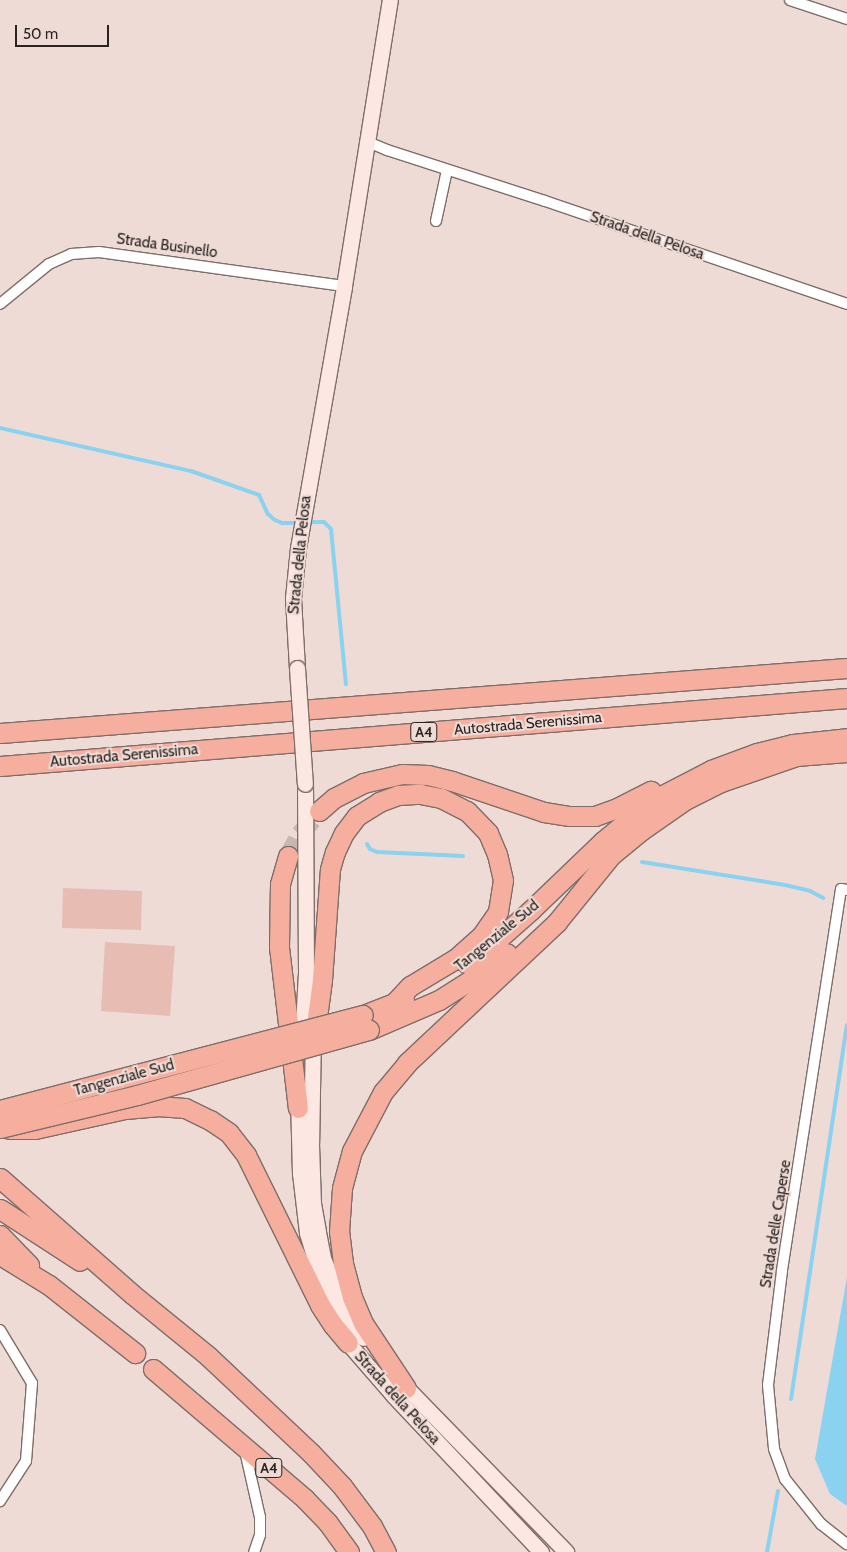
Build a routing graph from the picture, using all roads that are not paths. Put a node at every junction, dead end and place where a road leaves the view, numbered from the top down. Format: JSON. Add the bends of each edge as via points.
{"nodes":[{"id":1,"x":390,"y":0,"type":"edge"},
{"id":2,"x":790,"y":0,"type":"edge"},
{"id":3,"x":847,"y":19,"type":"edge"},
{"id":4,"x":368,"y":142,"type":"junction"},
{"id":5,"x":446,"y":170,"type":"junction"},
{"id":6,"x":436,"y":221,"type":"dead end"},
{"id":7,"x":344,"y":286,"type":"junction"},
{"id":8,"x":0,"y":304,"type":"edge"},
{"id":9,"x":847,"y":304,"type":"edge"},
{"id":10,"x":847,"y":668,"type":"edge"},
{"id":11,"x":847,"y":698,"type":"edge"},
{"id":12,"x":282,"y":711,"type":"junction"},
{"id":13,"x":0,"y":727,"type":"edge"},
{"id":14,"x":0,"y":733,"type":"edge"},
{"id":15,"x":366,"y":737,"type":"junction"},
{"id":16,"x":847,"y":738,"type":"edge"},
{"id":17,"x":792,"y":744,"type":"junction"},
{"id":18,"x":847,"y":752,"type":"edge"},
{"id":19,"x":0,"y":766,"type":"edge"},
{"id":20,"x":0,"y":777,"type":"edge"},
{"id":21,"x":319,"y":811,"type":"tunnel mouth"},
{"id":22,"x":612,"y":854,"type":"junction"},
{"id":23,"x":288,"y":856,"type":"tunnel mouth"},
{"id":24,"x":847,"y":890,"type":"edge"},
{"id":25,"x":306,"y":974,"type":"junction"},
{"id":26,"x":393,"y":1004,"type":"junction"},
{"id":27,"x":366,"y":1023,"type":"junction"},
{"id":28,"x":314,"y":1040,"type":"junction"},
{"id":29,"x":298,"y":1108,"type":"junction"},
{"id":30,"x":0,"y":1110,"type":"edge"},
{"id":31,"x":0,"y":1128,"type":"edge"},
{"id":32,"x":0,"y":1178,"type":"edge"},
{"id":33,"x":0,"y":1209,"type":"edge"},
{"id":34,"x":0,"y":1235,"type":"edge"},
{"id":35,"x":0,"y":1255,"type":"edge"},
{"id":36,"x":49,"y":1285,"type":"junction"},
{"id":37,"x":132,"y":1294,"type":"junction"},
{"id":38,"x":0,"y":1330,"type":"edge"},
{"id":39,"x":348,"y":1343,"type":"junction"},
{"id":40,"x":135,"y":1353,"type":"dead end"},
{"id":41,"x":154,"y":1369,"type":"dead end"},
{"id":42,"x":406,"y":1388,"type":"junction"},
{"id":43,"x":243,"y":1445,"type":"junction"},
{"id":44,"x":0,"y":1501,"type":"edge"},
{"id":45,"x":847,"y":1544,"type":"edge"},
{"id":46,"x":254,"y":1552,"type":"edge"},
{"id":47,"x":349,"y":1552,"type":"edge"},
{"id":48,"x":386,"y":1552,"type":"edge"},
{"id":49,"x":541,"y":1552,"type":"edge"},
{"id":50,"x":566,"y":1552,"type":"edge"}],
"edges":[{"from":1,"to":4,"type":"street","name":"Strada della Pelosa"},
{"from":2,"to":3,"type":"street"},
{"from":4,"to":5,"type":"street","name":"Strada della Pelosa"},
{"from":4,"to":7,"type":"street","name":"Strada della Pelosa"},
{"from":5,"to":6,"type":"street"},
{"from":5,"to":9,"type":"street","name":"Strada della Pelosa"},
{"from":7,"to":8,"type":"street","name":"Strada Businello","via":[[99,252],[71,254],[49,264]]},
{"from":7,"to":25,"type":"street","name":"Strada della Pelosa","bridge":true,"via":[[298,548],[293,598],[306,784]]},
{"from":10,"to":12,"type":"highway","name":"Autostrada Serenissima","number":"A4"},
{"from":11,"to":15,"type":"highway","name":"Autostrada Serenissima","number":"A4"},
{"from":12,"to":13,"type":"highway"},
{"from":12,"to":14,"type":"highway","name":"Autostrada Serenissima","number":"A4"},
{"from":15,"to":19,"type":"highway","name":"Autostrada Serenissima","number":"A4"},
{"from":15,"to":20,"type":"highway"},
{"from":16,"to":17,"type":"highway","name":"Tangenziale Sud"},
{"from":17,"to":21,"type":"highway","via":[[735,751],[703,763],[617,808],[595,816],[544,812],[452,781],[428,775],[402,774],[363,783],[334,798]]},
{"from":17,"to":26,"type":"highway","name":"Tangenziale Sud","via":[[711,770],[643,808],[495,942],[449,975]]},
{"from":18,"to":22,"type":"highway","name":"Tangenziale Sud","via":[[796,756],[721,782],[685,800]]},
{"from":22,"to":27,"type":"highway","name":"Tangenziale Sud","via":[[491,967],[439,1000]]},
{"from":22,"to":42,"type":"highway","via":[[557,922],[408,1063],[383,1092],[352,1151],[342,1188],[339,1232],[343,1263],[363,1323]]},
{"from":23,"to":29,"type":"highway","via":[[280,884],[279,947]]},
{"from":24,"to":45,"type":"street","name":"Strada delle Caperse","via":[[841,889],[782,1271],[768,1385],[774,1449],[786,1479],[821,1524]]},
{"from":25,"to":28,"type":"street","name":"Strada della Pelosa"},
{"from":25,"to":29,"type":"street","name":"Strada della Pelosa"},
{"from":26,"to":27,"type":"highway","name":"Tangenziale Sud"},
{"from":26,"to":28,"type":"highway","via":[[410,986],[455,959],[482,935],[498,912],[503,880],[488,833],[467,811],[441,798],[420,794],[398,795],[357,816],[334,852]]},
{"from":27,"to":30,"type":"highway","name":"Tangenziale Sud","bridge":true},
{"from":27,"to":31,"type":"highway","name":"Tangenziale Sud","bridge":true,"via":[[137,1095]]},
{"from":28,"to":42,"type":"street","name":"Strada della Pelosa","via":[[313,1203],[323,1258],[346,1312],[368,1345]]},
{"from":29,"to":39,"type":"street","name":"Strada della Pelosa","via":[[300,1173],[307,1233],[324,1289]]},
{"from":31,"to":39,"type":"highway","via":[[35,1129],[124,1109],[157,1106],[185,1108],[210,1120],[229,1133],[246,1155],[320,1305]]},
{"from":32,"to":37,"type":"highway"},
{"from":33,"to":37,"type":"highway"},
{"from":34,"to":36,"type":"highway"},
{"from":35,"to":36,"type":"highway"},
{"from":36,"to":40,"type":"highway"},
{"from":37,"to":48,"type":"highway","via":[[208,1356],[311,1453],[342,1486],[372,1526]]},
{"from":38,"to":44,"type":"street","via":[[32,1383],[26,1461]]},
{"from":39,"to":49,"type":"street","name":"Strada della Pelosa"},
{"from":41,"to":43,"type":"highway","number":"A4"},
{"from":42,"to":50,"type":"street","name":"Strada della Pelosa"},
{"from":43,"to":46,"type":"street","via":[[260,1516],[260,1535]]},
{"from":43,"to":47,"type":"highway","number":"A4","via":[[319,1513]]}]}
